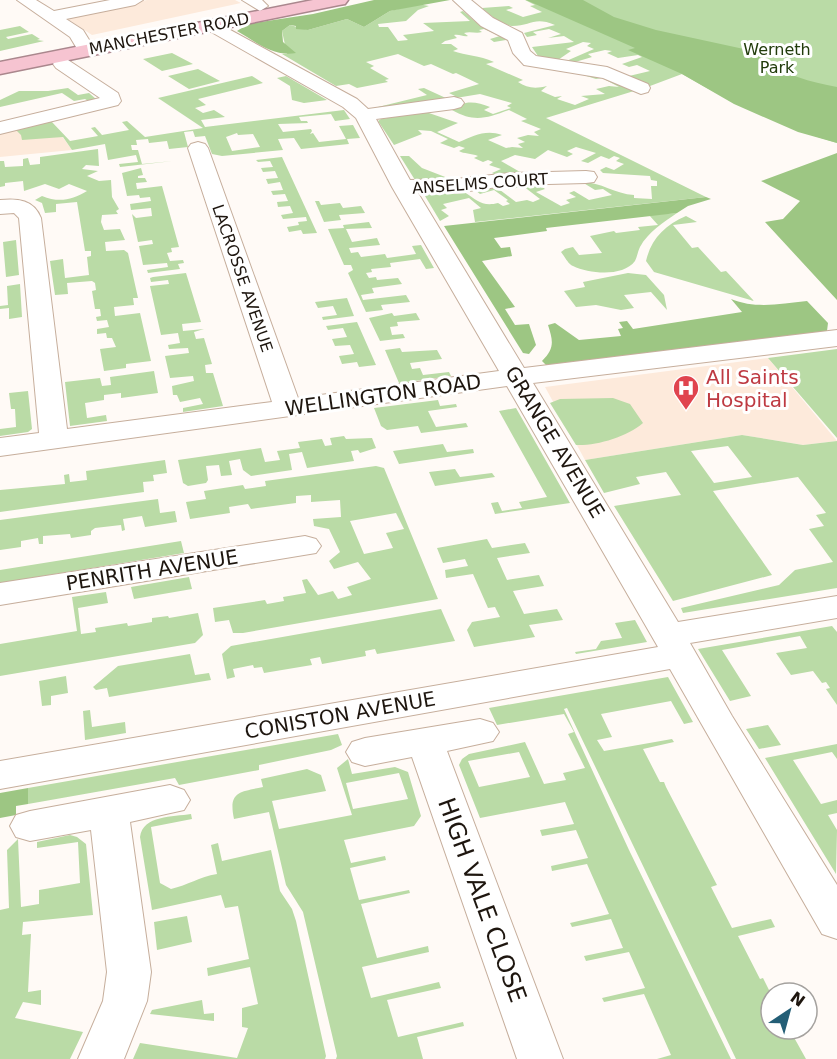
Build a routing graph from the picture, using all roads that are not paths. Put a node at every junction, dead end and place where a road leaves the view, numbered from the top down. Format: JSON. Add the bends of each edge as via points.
{"nodes":[{"id":1,"x":25,"y":0,"type":"edge"},
{"id":2,"x":135,"y":0,"type":"edge"},
{"id":3,"x":288,"y":0,"type":"edge"},
{"id":4,"x":339,"y":0,"type":"edge"},
{"id":5,"x":255,"y":3,"type":"edge"},
{"id":6,"x":457,"y":3,"type":"edge"},
{"id":7,"x":51,"y":17,"type":"junction"},
{"id":8,"x":212,"y":25,"type":"junction"},
{"id":9,"x":78,"y":38,"type":"junction"},
{"id":10,"x":494,"y":45,"type":"dead end"},
{"id":11,"x":519,"y":45,"type":"junction"},
{"id":12,"x":0,"y":60,"type":"edge"},
{"id":13,"x":62,"y":64,"type":"dead end"},
{"id":14,"x":0,"y":68,"type":"edge"},
{"id":15,"x":641,"y":88,"type":"dead end"},
{"id":16,"x":447,"y":108,"type":"dead end"},
{"id":17,"x":364,"y":115,"type":"junction"},
{"id":18,"x":0,"y":128,"type":"edge"},
{"id":19,"x":198,"y":148,"type":"dead end"},
{"id":20,"x":586,"y":177,"type":"dead end"},
{"id":21,"x":403,"y":188,"type":"junction"},
{"id":22,"x":0,"y":207,"type":"edge"},
{"id":23,"x":837,"y":338,"type":"edge"},
{"id":24,"x":516,"y":377,"type":"junction"},
{"id":25,"x":288,"y":408,"type":"junction"},
{"id":26,"x":54,"y":440,"type":"junction"},
{"id":27,"x":0,"y":447,"type":"edge"},
{"id":28,"x":305,"y":546,"type":"dead end"},
{"id":29,"x":0,"y":594,"type":"edge"},
{"id":30,"x":837,"y":608,"type":"edge"},
{"id":31,"x":674,"y":645,"type":"junction"},
{"id":32,"x":480,"y":732,"type":"dead end"},
{"id":33,"x":425,"y":742,"type":"junction"},
{"id":34,"x":365,"y":752,"type":"dead end"},
{"id":35,"x":0,"y":775,"type":"edge"},
{"id":36,"x":170,"y":800,"type":"dead end"},
{"id":37,"x":109,"y":812,"type":"junction"},
{"id":38,"x":30,"y":826,"type":"dead end"},
{"id":39,"x":833,"y":908,"type":"edge"},
{"id":40,"x":101,"y":1059,"type":"edge"},
{"id":41,"x":540,"y":1059,"type":"edge"}],
"edges":[{"from":1,"to":7,"type":"street"},
{"from":2,"to":7,"type":"street"},
{"from":3,"to":5,"type":"highway","name":"MANCHESTER ROAD"},
{"from":4,"to":8,"type":"highway","name":"MANCHESTER ROAD"},
{"from":5,"to":9,"type":"highway","name":"MANCHESTER ROAD"},
{"from":6,"to":11,"type":"street","via":[[516,38]]},
{"from":7,"to":9,"type":"street"},
{"from":8,"to":14,"type":"highway","name":"MANCHESTER ROAD"},
{"from":8,"to":17,"type":"street","name":"GRANGE AVENUE","via":[[350,103]]},
{"from":9,"to":12,"type":"highway","name":"MANCHESTER ROAD"},
{"from":10,"to":11,"type":"street"},
{"from":11,"to":15,"type":"street","via":[[530,61],[568,71],[607,73]]},
{"from":13,"to":18,"type":"street","via":[[111,97],[111,101]]},
{"from":16,"to":17,"type":"street"},
{"from":17,"to":21,"type":"street","name":"GRANGE AVENUE"},
{"from":19,"to":25,"type":"street","name":"LACROSSE AVENUE"},
{"from":20,"to":21,"type":"street","name":"ANSELMS COURT","via":[[557,174]]},
{"from":21,"to":24,"type":"street","name":"GRANGE AVENUE"},
{"from":22,"to":26,"type":"street","via":[[24,208],[30,218]]},
{"from":23,"to":24,"type":"street","name":"WELLINGTON ROAD"},
{"from":24,"to":25,"type":"street","name":"WELLINGTON ROAD"},
{"from":24,"to":31,"type":"street","name":"GRANGE AVENUE"},
{"from":25,"to":26,"type":"street","name":"WELLINGTON ROAD"},
{"from":26,"to":27,"type":"street","name":"WELLINGTON ROAD"},
{"from":28,"to":29,"type":"street","name":"PENRITH AVENUE"},
{"from":30,"to":31,"type":"street","name":"CONISTON AVENUE"},
{"from":31,"to":35,"type":"street","name":"CONISTON AVENUE"},
{"from":31,"to":39,"type":"street","name":"GRANGE AVENUE","via":[[717,722]]},
{"from":32,"to":33,"type":"street"},
{"from":33,"to":34,"type":"street"},
{"from":33,"to":41,"type":"street","name":"HIGH VALE CLOSE"},
{"from":36,"to":37,"type":"street"},
{"from":37,"to":38,"type":"street"},
{"from":37,"to":40,"type":"street","via":[[129,972],[125,1001]]}]}
